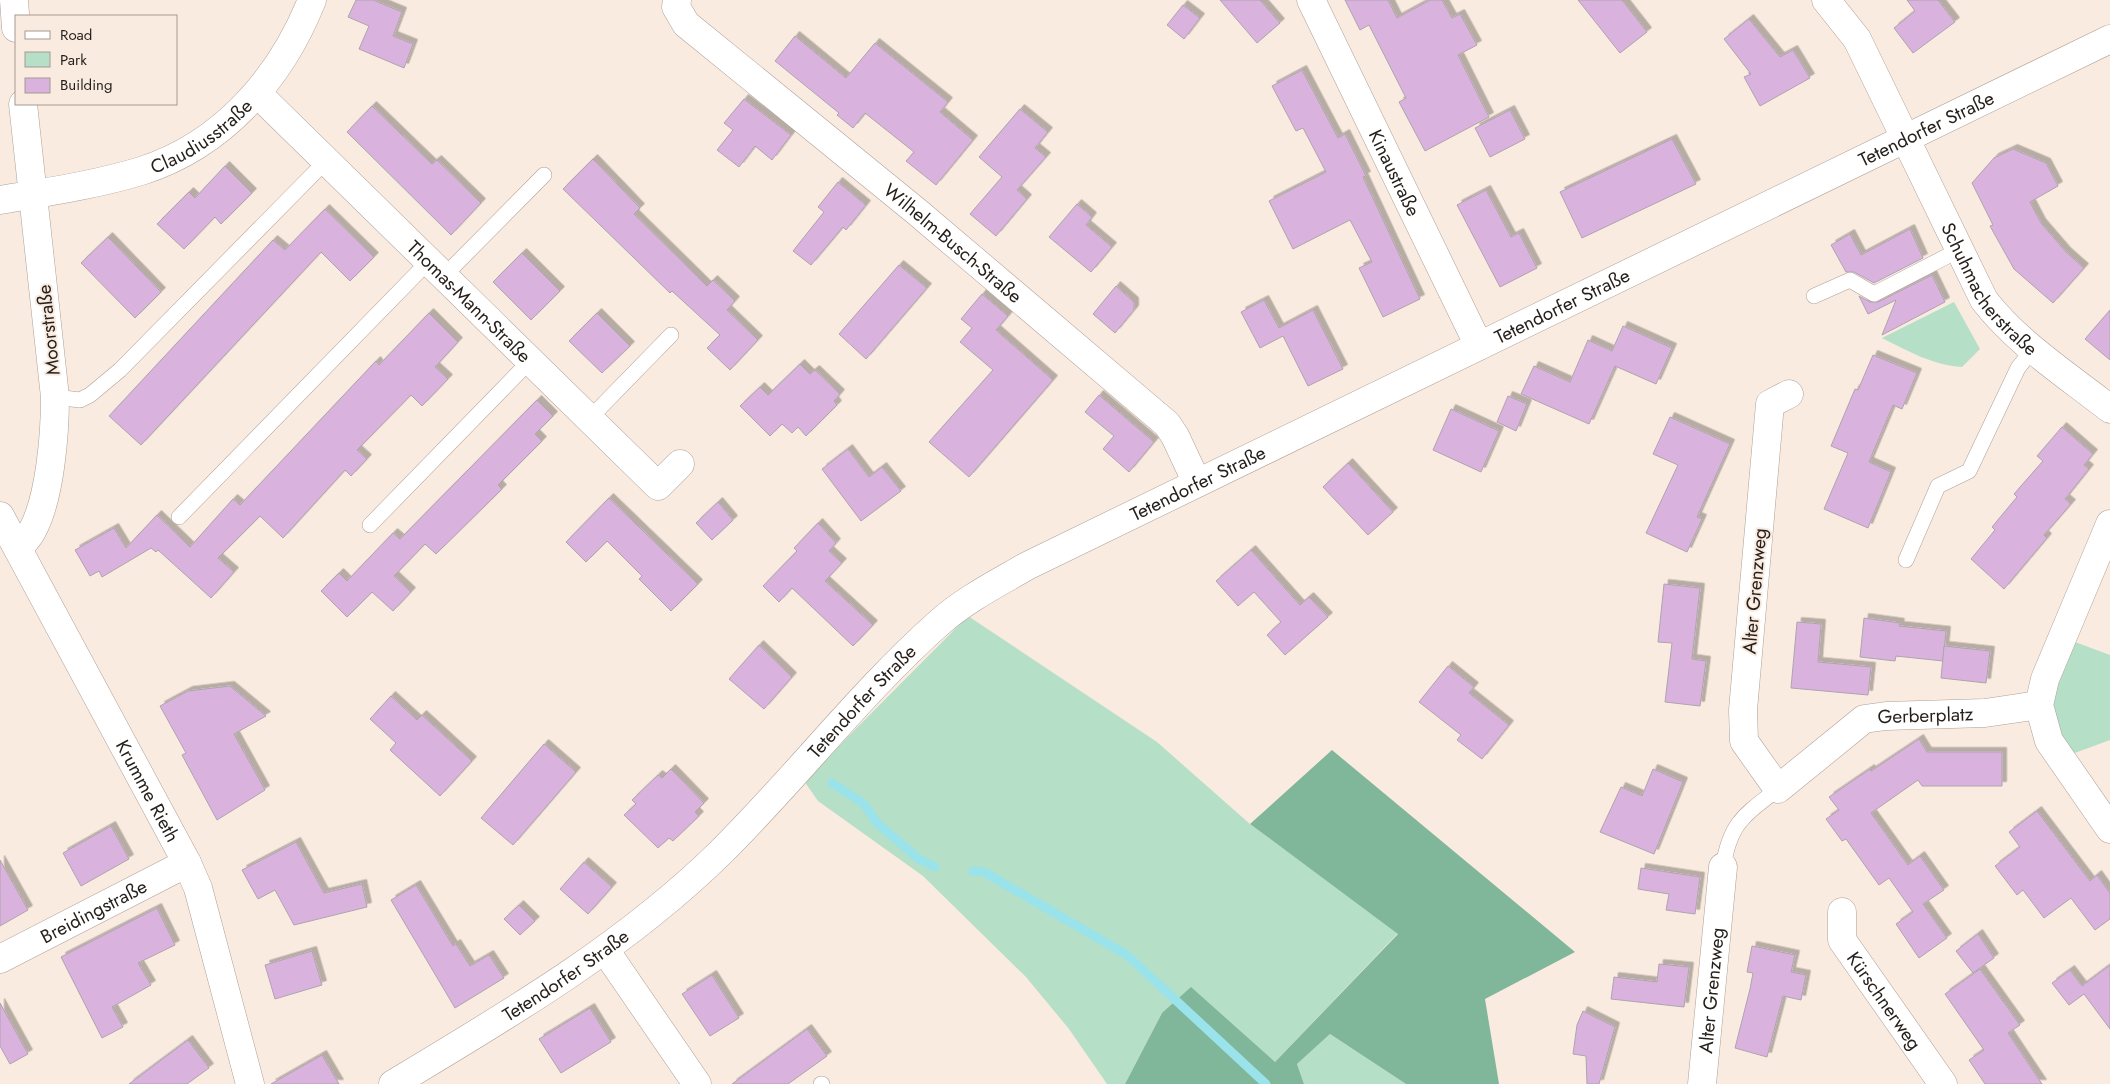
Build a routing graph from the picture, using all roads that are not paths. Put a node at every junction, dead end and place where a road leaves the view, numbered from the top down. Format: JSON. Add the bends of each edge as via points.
{"nodes":[{"id":1,"x":14,"y":0,"type":"edge"},
{"id":2,"x":312,"y":0,"type":"edge"},
{"id":3,"x":1311,"y":0,"type":"edge"},
{"id":4,"x":1826,"y":0,"type":"edge"},
{"id":5,"x":681,"y":12,"type":"edge"},
{"id":6,"x":15,"y":15,"type":"edge"},
{"id":7,"x":2110,"y":39,"type":"edge"},
{"id":8,"x":258,"y":94,"type":"junction"},
{"id":9,"x":23,"y":105,"type":"edge"},
{"id":10,"x":1905,"y":139,"type":"junction"},
{"id":11,"x":326,"y":161,"type":"junction"},
{"id":12,"x":544,"y":175,"type":"dead end"},
{"id":13,"x":32,"y":195,"type":"junction"},
{"id":14,"x":0,"y":200,"type":"edge"},
{"id":15,"x":1959,"y":250,"type":"junction"},
{"id":16,"x":436,"y":269,"type":"junction"},
{"id":17,"x":1814,"y":296,"type":"dead end"},
{"id":18,"x":671,"y":335,"type":"dead end"},
{"id":19,"x":1479,"y":346,"type":"junction"},
{"id":20,"x":2034,"y":349,"type":"junction"},
{"id":21,"x":530,"y":361,"type":"junction"},
{"id":22,"x":1789,"y":394,"type":"dead end"},
{"id":23,"x":55,"y":397,"type":"junction"},
{"id":24,"x":2110,"y":409,"type":"edge"},
{"id":25,"x":589,"y":419,"type":"junction"},
{"id":26,"x":680,"y":464,"type":"dead end"},
{"id":27,"x":1197,"y":483,"type":"junction"},
{"id":28,"x":179,"y":517,"type":"dead end"},
{"id":29,"x":2110,"y":524,"type":"edge"},
{"id":30,"x":370,"y":525,"type":"dead end"},
{"id":31,"x":7,"y":534,"type":"edge"},
{"id":32,"x":1906,"y":560,"type":"dead end"},
{"id":33,"x":2039,"y":705,"type":"junction"},
{"id":34,"x":1778,"y":788,"type":"junction"},
{"id":35,"x":2110,"y":829,"type":"edge"},
{"id":36,"x":187,"y":862,"type":"junction"},
{"id":37,"x":1722,"y":867,"type":"joint"},
{"id":38,"x":1842,"y":912,"type":"dead end"},
{"id":39,"x":605,"y":950,"type":"junction"},
{"id":40,"x":0,"y":959,"type":"edge"},
{"id":41,"x":250,"y":1084,"type":"edge"},
{"id":42,"x":393,"y":1084,"type":"edge"},
{"id":43,"x":697,"y":1084,"type":"edge"},
{"id":44,"x":1702,"y":1084,"type":"edge"},
{"id":45,"x":1943,"y":1084,"type":"edge"}],
"edges":[{"from":1,"to":6,"type":"street"},
{"from":2,"to":8,"type":"street","name":"Claudiusstraße","via":[[280,64]]},
{"from":3,"to":19,"type":"street","name":"Kinaustraße"},
{"from":4,"to":10,"type":"street","name":"Schuhmacherstraße","via":[[1857,39]]},
{"from":5,"to":27,"type":"street","name":"Wilhelm-Busch-Straße","via":[[1162,420],[1175,436]]},
{"from":7,"to":10,"type":"street","name":"Tetendorfer Straße"},
{"from":8,"to":11,"type":"street","name":"Thomas-Mann-Straße"},
{"from":8,"to":13,"type":"street","name":"Claudiusstraße","via":[[214,133],[168,161],[100,182]]},
{"from":9,"to":13,"type":"street","name":"Moorstraße"},
{"from":10,"to":15,"type":"street","name":"Schuhmacherstraße"},
{"from":10,"to":19,"type":"street","name":"Tetendorfer Straße"},
{"from":11,"to":16,"type":"street","name":"Thomas-Mann-Straße"},
{"from":11,"to":23,"type":"lane","via":[[120,370],[90,396],[80,400]]},
{"from":12,"to":16,"type":"lane"},
{"from":13,"to":14,"type":"street","name":"Claudiusstraße"},
{"from":13,"to":23,"type":"street","name":"Moorstraße"},
{"from":15,"to":17,"type":"lane","via":[[1874,294],[1850,280]]},
{"from":15,"to":20,"type":"street","name":"Schuhmacherstraße","via":[[1984,300],[1996,316]]},
{"from":16,"to":21,"type":"street","name":"Thomas-Mann-Straße"},
{"from":16,"to":28,"type":"lane"},
{"from":18,"to":25,"type":"lane"},
{"from":19,"to":27,"type":"street","name":"Tetendorfer Straße"},
{"from":20,"to":24,"type":"street","name":"Schuhmacherstraße"},
{"from":20,"to":32,"type":"lane","via":[[2018,368],[1969,471],[1938,486]]},
{"from":21,"to":25,"type":"street","name":"Thomas-Mann-Straße"},
{"from":21,"to":30,"type":"lane"},
{"from":22,"to":34,"type":"street","name":"Alter Grenzweg","via":[[1770,404],[1743,710],[1744,741]]},
{"from":23,"to":31,"type":"street","name":"Moorstraße","via":[[51,461],[33,530]]},
{"from":25,"to":26,"type":"street","name":"Thomas-Mann-Straße","via":[[658,486]]},
{"from":27,"to":39,"type":"street","name":"Tetendorfer Straße","via":[[1027,566],[977,595],[941,621],[720,853]]},
{"from":29,"to":33,"type":"street","via":[[2045,679]]},
{"from":31,"to":36,"type":"street","name":"Krumme Rieth"},
{"from":33,"to":34,"type":"street","name":"Gerberplatz","via":[[1985,713],[1864,719]]},
{"from":33,"to":35,"type":"street","via":[[2049,741]]},
{"from":34,"to":37,"type":"lane","via":[[1732,831]]},
{"from":36,"to":40,"type":"street","name":"Breidingstraße"},
{"from":36,"to":41,"type":"street","name":"Krumme Rieth","via":[[198,888]]},
{"from":37,"to":44,"type":"street","name":"Alter Grenzweg"},
{"from":38,"to":45,"type":"street","name":"Kürschnerweg","via":[[1842,940]]},
{"from":39,"to":42,"type":"street","name":"Tetendorfer Straße","via":[[507,1015]]},
{"from":39,"to":43,"type":"street"}]}
